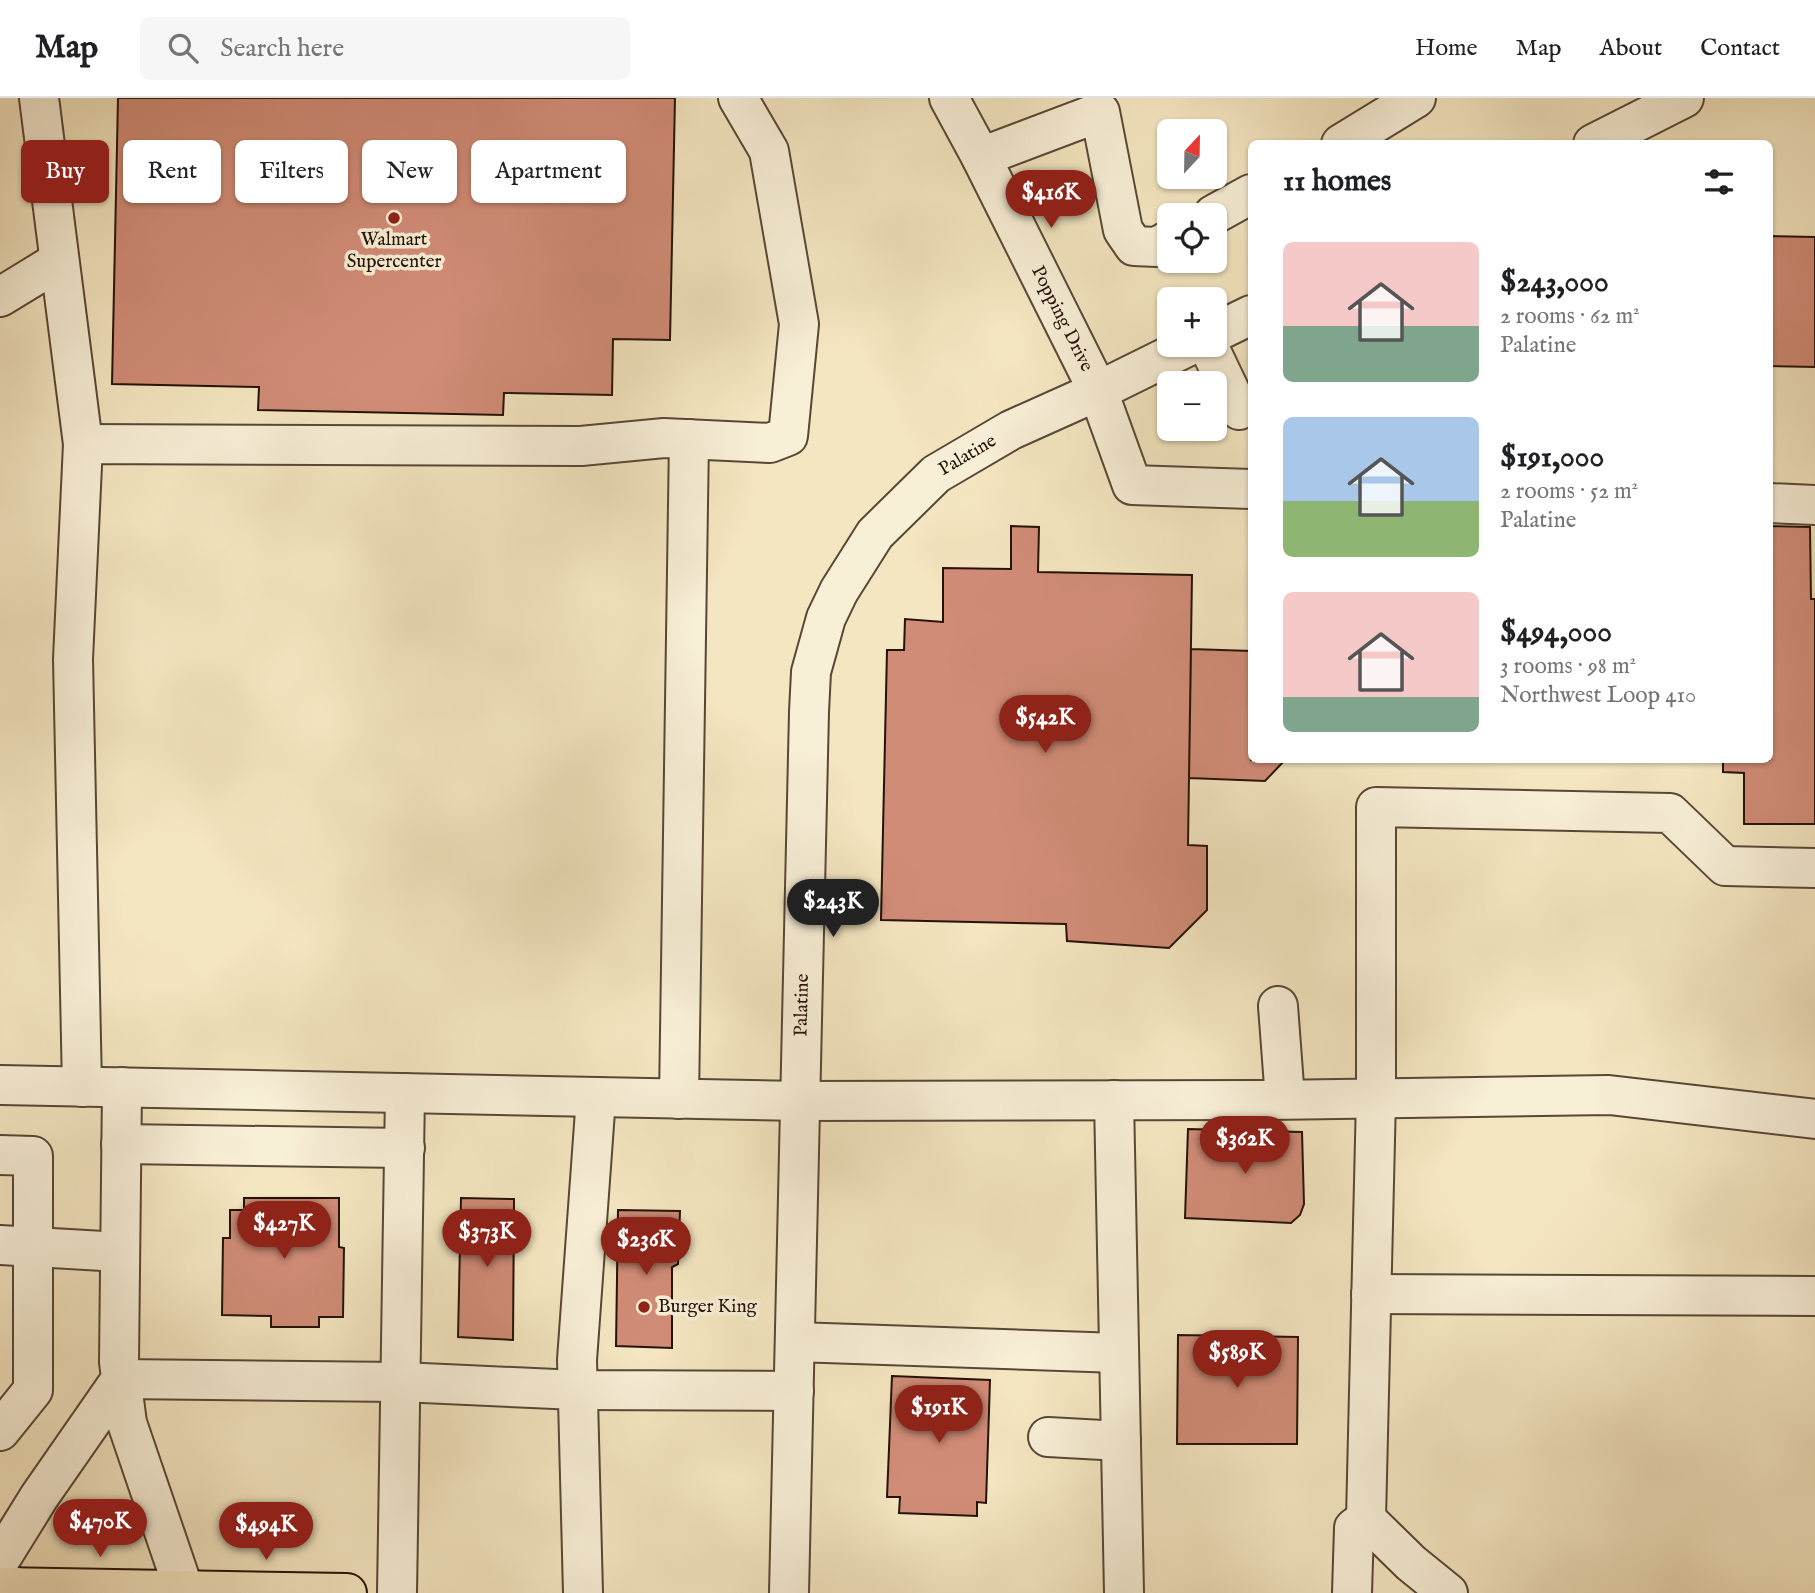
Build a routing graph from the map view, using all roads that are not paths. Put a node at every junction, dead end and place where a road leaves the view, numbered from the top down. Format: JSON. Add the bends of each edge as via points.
{"nodes":[{"id":1,"x":39,"y":98,"type":"edge"},
{"id":2,"x":738,"y":98,"type":"edge"},
{"id":3,"x":949,"y":98,"type":"edge"},
{"id":4,"x":1416,"y":98,"type":"edge"},
{"id":5,"x":1684,"y":98,"type":"edge"},
{"id":6,"x":1347,"y":140,"type":"edge"},
{"id":7,"x":1601,"y":140,"type":"edge"},
{"id":8,"x":981,"y":158,"type":"junction"},
{"id":9,"x":1248,"y":196,"type":"edge"},
{"id":10,"x":1227,"y":207,"type":"edge"},
{"id":11,"x":1157,"y":247,"type":"edge"},
{"id":12,"x":59,"y":261,"type":"junction"},
{"id":13,"x":0,"y":297,"type":"edge"},
{"id":14,"x":1248,"y":316,"type":"edge"},
{"id":15,"x":1227,"y":326,"type":"edge"},
{"id":16,"x":1167,"y":357,"type":"edge"},
{"id":17,"x":1214,"y":357,"type":"edge"},
{"id":18,"x":1098,"y":391,"type":"junction"},
{"id":19,"x":1239,"y":410,"type":"dead end"},
{"id":20,"x":688,"y":439,"type":"junction"},
{"id":21,"x":83,"y":444,"type":"junction"},
{"id":22,"x":1248,"y":489,"type":"edge"},
{"id":23,"x":1773,"y":503,"type":"edge"},
{"id":24,"x":1815,"y":505,"type":"edge"},
{"id":25,"x":1815,"y":868,"type":"edge"},
{"id":26,"x":1278,"y":1006,"type":"dead end"},
{"id":27,"x":0,"y":1085,"type":"edge"},
{"id":28,"x":82,"y":1087,"type":"junction"},
{"id":29,"x":122,"y":1087,"type":"junction"},
{"id":30,"x":405,"y":1093,"type":"junction"},
{"id":31,"x":596,"y":1097,"type":"junction"},
{"id":32,"x":1376,"y":1098,"type":"junction"},
{"id":33,"x":679,"y":1099,"type":"junction"},
{"id":34,"x":1285,"y":1099,"type":"junction"},
{"id":35,"x":1114,"y":1100,"type":"junction"},
{"id":36,"x":800,"y":1101,"type":"junction"},
{"id":37,"x":1815,"y":1119,"type":"edge"},
{"id":38,"x":121,"y":1144,"type":"junction"},
{"id":39,"x":405,"y":1148,"type":"junction"},
{"id":40,"x":0,"y":1155,"type":"edge"},
{"id":41,"x":16,"y":1246,"type":"edge"},
{"id":42,"x":120,"y":1252,"type":"junction"},
{"id":43,"x":1371,"y":1294,"type":"junction"},
{"id":44,"x":1815,"y":1296,"type":"edge"},
{"id":45,"x":16,"y":1342,"type":"edge"},
{"id":46,"x":795,"y":1342,"type":"junction"},
{"id":47,"x":1119,"y":1353,"type":"junction"},
{"id":48,"x":121,"y":1380,"type":"junction"},
{"id":49,"x":401,"y":1382,"type":"junction"},
{"id":50,"x":577,"y":1390,"type":"junction"},
{"id":51,"x":794,"y":1391,"type":"junction"},
{"id":52,"x":0,"y":1431,"type":"edge"},
{"id":53,"x":1048,"y":1437,"type":"dead end"},
{"id":54,"x":1121,"y":1441,"type":"junction"},
{"id":55,"x":1366,"y":1519,"type":"junction"},
{"id":56,"x":4,"y":1581,"type":"edge"},
{"id":57,"x":184,"y":1590,"type":"junction"},
{"id":58,"x":346,"y":1593,"type":"edge"},
{"id":59,"x":397,"y":1593,"type":"edge"},
{"id":60,"x":583,"y":1593,"type":"edge"},
{"id":61,"x":789,"y":1593,"type":"edge"},
{"id":62,"x":1124,"y":1593,"type":"edge"},
{"id":63,"x":1352,"y":1593,"type":"edge"},
{"id":64,"x":1448,"y":1593,"type":"edge"}],
"edges":[{"from":1,"to":12,"type":"street"},
{"from":2,"to":20,"type":"street","via":[[769,150],[799,324],[788,436],[770,443]]},
{"from":3,"to":8,"type":"street","name":"Popping Drive"},
{"from":4,"to":6,"type":"street"},
{"from":5,"to":7,"type":"street"},
{"from":8,"to":11,"type":"street","via":[[1100,112],[1123,230],[1134,246]]},
{"from":8,"to":18,"type":"street","name":"Popping Drive"},
{"from":9,"to":10,"type":"street"},
{"from":12,"to":13,"type":"street"},
{"from":12,"to":21,"type":"street"},
{"from":14,"to":15,"type":"street"},
{"from":16,"to":18,"type":"street","name":"Palatine"},
{"from":17,"to":19,"type":"street"},
{"from":18,"to":22,"type":"street","name":"Popping Drive","via":[[1132,485]]},
{"from":18,"to":36,"type":"street","name":"Palatine","via":[[1011,430],[936,474],[875,534],[826,618],[811,672],[808,712]]},
{"from":20,"to":21,"type":"street","via":[[581,446]]},
{"from":20,"to":33,"type":"street"},
{"from":21,"to":28,"type":"street","via":[[73,659]]},
{"from":23,"to":24,"type":"street"},
{"from":25,"to":32,"type":"street","via":[[1726,866],[1670,813],[1376,807]]},
{"from":26,"to":34,"type":"street"},
{"from":27,"to":28,"type":"street"},
{"from":28,"to":29,"type":"street"},
{"from":29,"to":30,"type":"street"},
{"from":29,"to":38,"type":"street"},
{"from":30,"to":31,"type":"street"},
{"from":30,"to":39,"type":"street"},
{"from":31,"to":33,"type":"street"},
{"from":31,"to":50,"type":"street"},
{"from":32,"to":34,"type":"street"},
{"from":32,"to":37,"type":"street","via":[[1609,1095]]},
{"from":32,"to":43,"type":"street"},
{"from":33,"to":36,"type":"street"},
{"from":34,"to":35,"type":"street"},
{"from":35,"to":36,"type":"street"},
{"from":35,"to":47,"type":"street"},
{"from":36,"to":46,"type":"street","name":"Palatine"},
{"from":38,"to":39,"type":"street"},
{"from":38,"to":42,"type":"street"},
{"from":39,"to":49,"type":"street"},
{"from":40,"to":41,"type":"street","via":[[33,1156]]},
{"from":41,"to":42,"type":"street"},
{"from":41,"to":45,"type":"street"},
{"from":42,"to":48,"type":"street"},
{"from":43,"to":44,"type":"street"},
{"from":43,"to":55,"type":"street"},
{"from":45,"to":52,"type":"street","via":[[33,1390]]},
{"from":46,"to":47,"type":"street"},
{"from":46,"to":51,"type":"street","name":"Palatine"},
{"from":47,"to":54,"type":"street"},
{"from":48,"to":49,"type":"street"},
{"from":48,"to":56,"type":"street","via":[[38,1496]]},
{"from":48,"to":57,"type":"street","via":[[127,1423]]},
{"from":49,"to":50,"type":"street"},
{"from":49,"to":59,"type":"street"},
{"from":50,"to":51,"type":"street"},
{"from":50,"to":60,"type":"street"},
{"from":51,"to":61,"type":"street","name":"Palatine"},
{"from":53,"to":54,"type":"street"},
{"from":54,"to":62,"type":"street"},
{"from":55,"to":63,"type":"street","via":[[1354,1528]]},
{"from":55,"to":64,"type":"street"},
{"from":56,"to":57,"type":"main road"},
{"from":57,"to":58,"type":"main road"}]}
